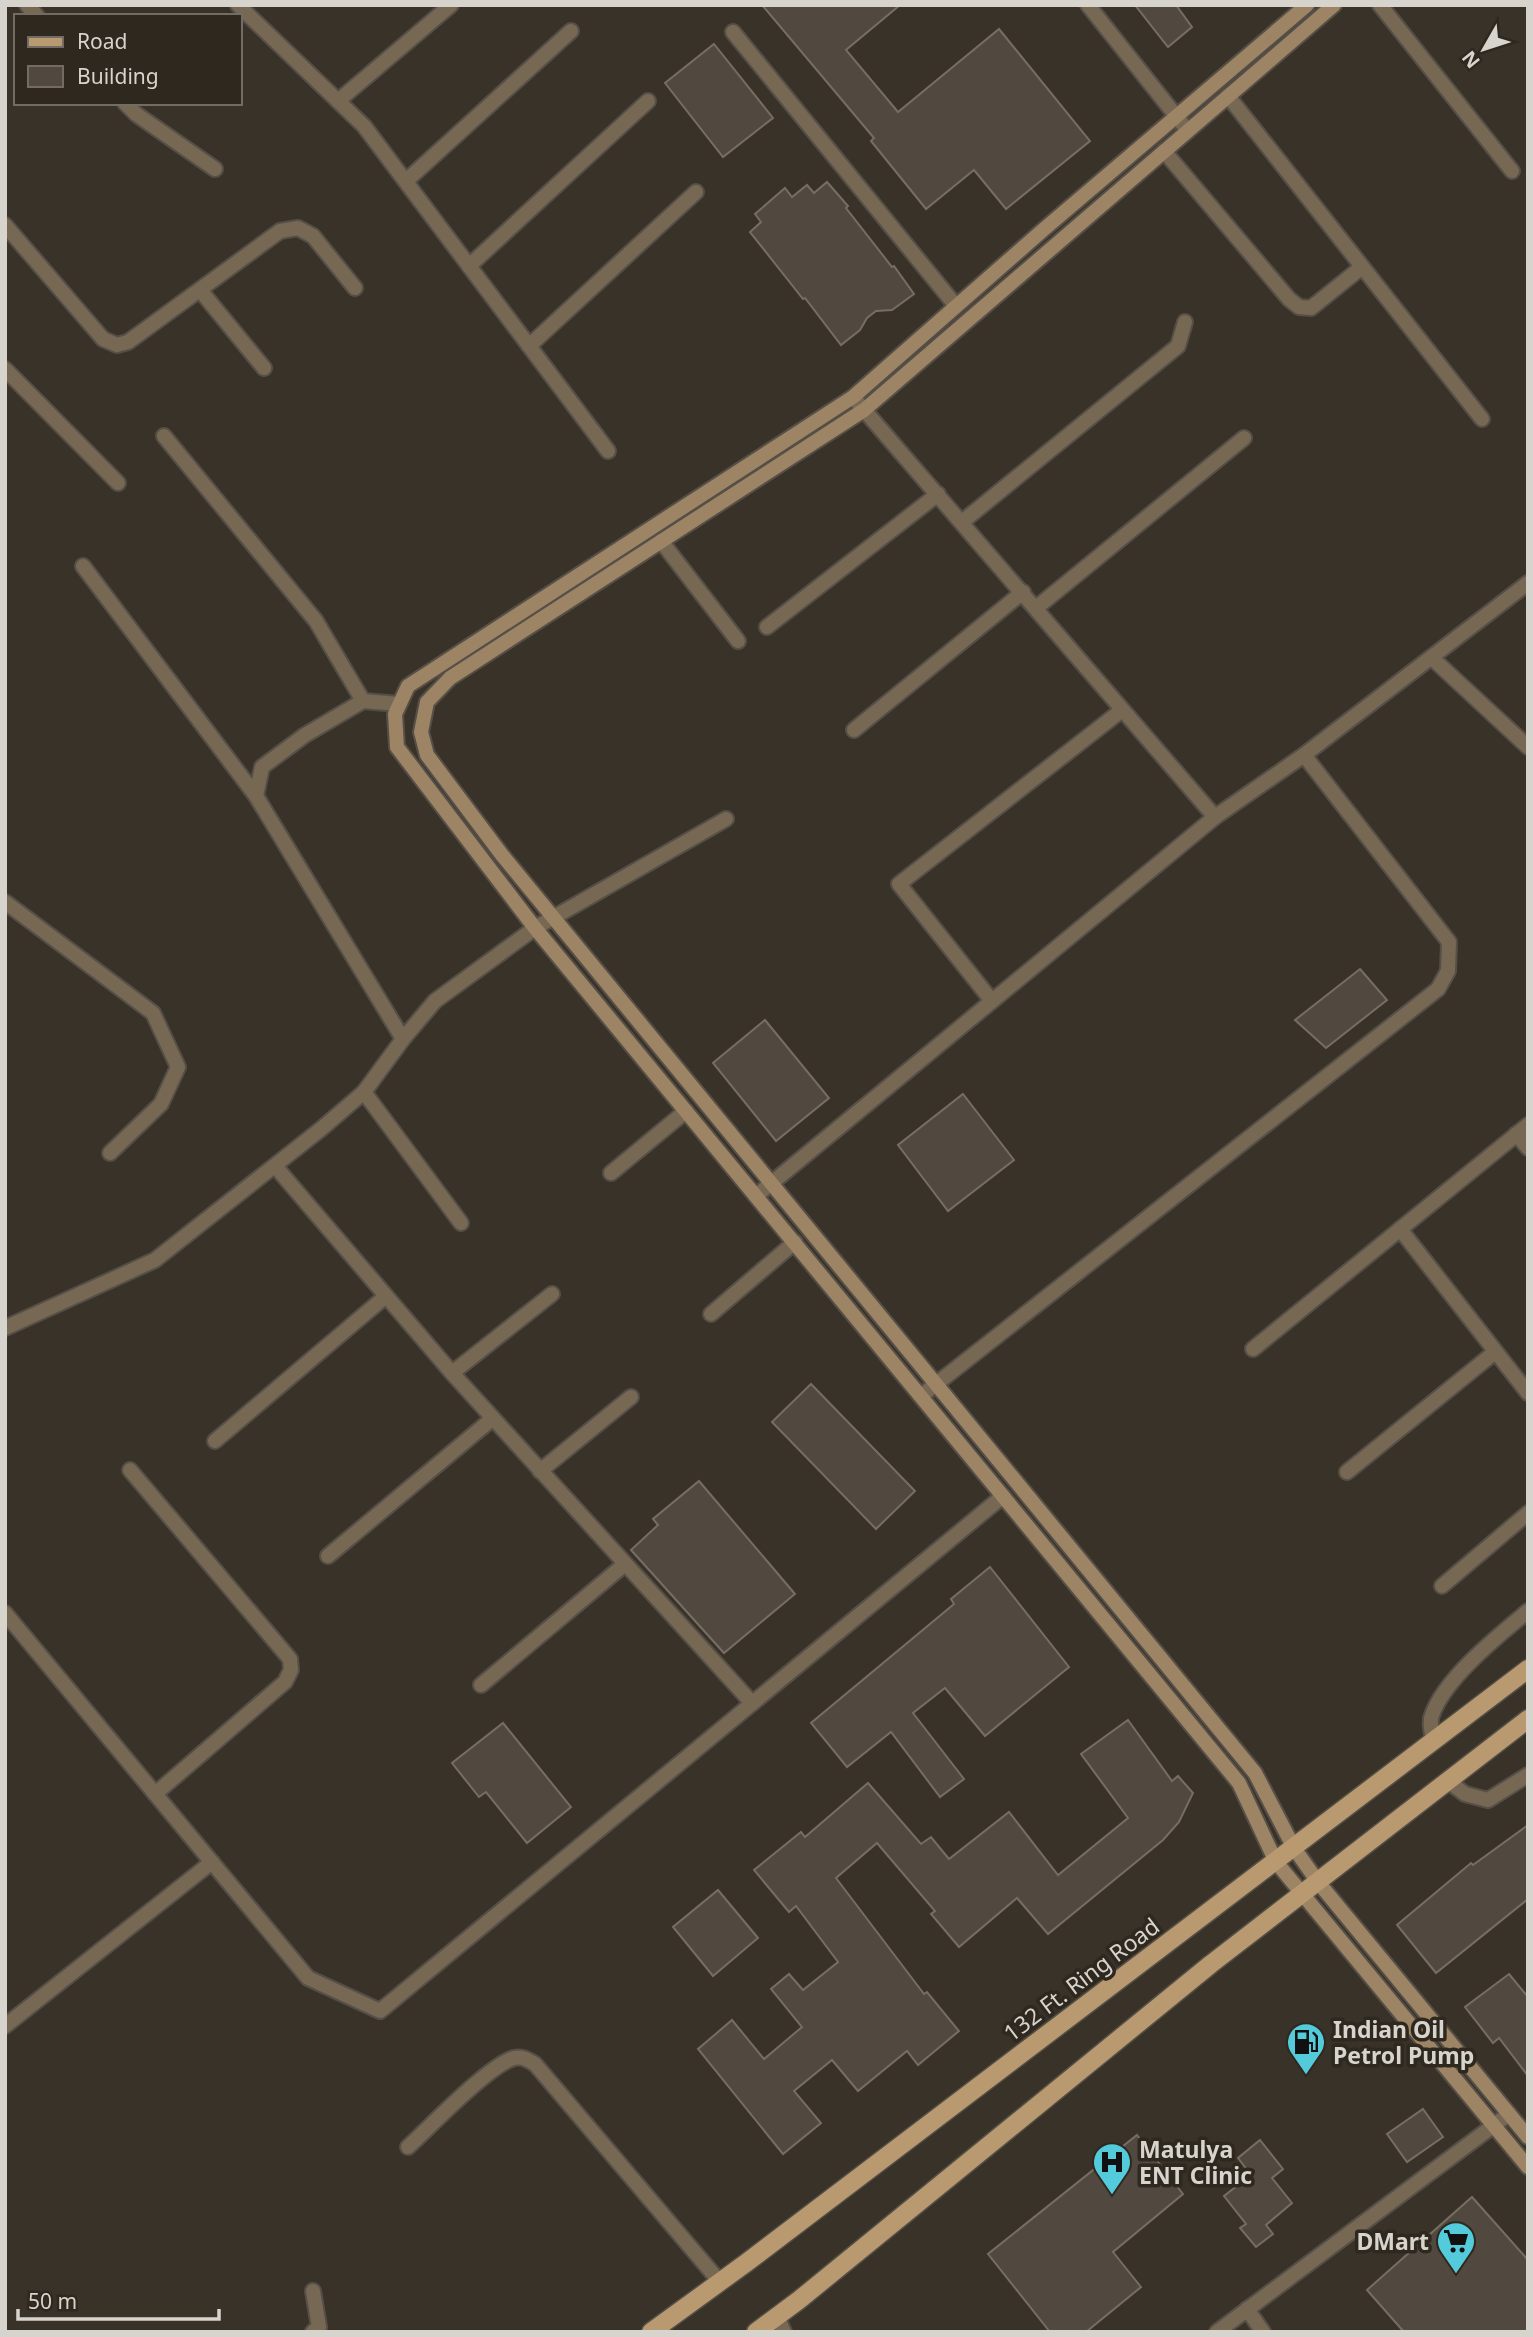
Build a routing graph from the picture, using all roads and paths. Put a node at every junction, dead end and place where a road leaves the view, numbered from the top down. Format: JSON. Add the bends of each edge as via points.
{"nodes":[{"id":1,"x":238,"y":5,"type":"edge"},
{"id":2,"x":451,"y":5,"type":"edge"},
{"id":3,"x":1088,"y":5,"type":"edge"},
{"id":4,"x":1307,"y":5,"type":"edge"},
{"id":5,"x":1334,"y":5,"type":"edge"},
{"id":6,"x":1380,"y":5,"type":"edge"},
{"id":7,"x":571,"y":31,"type":"dead end"},
{"id":8,"x":733,"y":32,"type":"dead end"},
{"id":9,"x":1228,"y":96,"type":"junction"},
{"id":10,"x":338,"y":101,"type":"junction"},
{"id":11,"x":648,"y":101,"type":"dead end"},
{"id":12,"x":127,"y":105,"type":"edge"},
{"id":13,"x":1176,"y":117,"type":"junction"},
{"id":14,"x":1188,"y":131,"type":"junction"},
{"id":15,"x":1164,"y":152,"type":"junction"},
{"id":16,"x":215,"y":169,"type":"dead end"},
{"id":17,"x":1512,"y":172,"type":"dead end"},
{"id":18,"x":406,"y":181,"type":"junction"},
{"id":19,"x":696,"y":192,"type":"dead end"},
{"id":20,"x":5,"y":225,"type":"edge"},
{"id":21,"x":469,"y":266,"type":"junction"},
{"id":22,"x":1362,"y":267,"type":"junction"},
{"id":23,"x":355,"y":288,"type":"dead end"},
{"id":24,"x":200,"y":290,"type":"junction"},
{"id":25,"x":956,"y":306,"type":"junction"},
{"id":26,"x":1185,"y":322,"type":"dead end"},
{"id":27,"x":529,"y":346,"type":"junction"},
{"id":28,"x":264,"y":368,"type":"dead end"},
{"id":29,"x":5,"y":369,"type":"edge"},
{"id":30,"x":853,"y":397,"type":"junction"},
{"id":31,"x":864,"y":410,"type":"junction"},
{"id":32,"x":1482,"y":419,"type":"dead end"},
{"id":33,"x":164,"y":436,"type":"dead end"},
{"id":34,"x":1244,"y":438,"type":"dead end"},
{"id":35,"x":608,"y":451,"type":"dead end"},
{"id":36,"x":118,"y":483,"type":"dead end"},
{"id":37,"x":938,"y":494,"type":"junction"},
{"id":38,"x":962,"y":522,"type":"junction"},
{"id":39,"x":661,"y":541,"type":"junction"},
{"id":40,"x":83,"y":566,"type":"dead end"},
{"id":41,"x":1528,"y":583,"type":"edge"},
{"id":42,"x":1023,"y":592,"type":"junction"},
{"id":43,"x":1036,"y":608,"type":"junction"},
{"id":44,"x":767,"y":627,"type":"dead end"},
{"id":45,"x":738,"y":641,"type":"dead end"},
{"id":46,"x":1432,"y":659,"type":"junction"},
{"id":47,"x":363,"y":701,"type":"junction"},
{"id":48,"x":399,"y":704,"type":"junction"},
{"id":49,"x":1122,"y":710,"type":"junction"},
{"id":50,"x":854,"y":730,"type":"dead end"},
{"id":51,"x":1528,"y":747,"type":"edge"},
{"id":52,"x":1304,"y":755,"type":"junction"},
{"id":53,"x":256,"y":796,"type":"junction"},
{"id":54,"x":1215,"y":817,"type":"junction"},
{"id":55,"x":726,"y":819,"type":"dead end"},
{"id":56,"x":5,"y":902,"type":"edge"},
{"id":57,"x":554,"y":919,"type":"junction"},
{"id":58,"x":535,"y":928,"type":"junction"},
{"id":59,"x":992,"y":1001,"type":"junction"},
{"id":60,"x":403,"y":1039,"type":"junction"},
{"id":61,"x":364,"y":1092,"type":"junction"},
{"id":62,"x":686,"y":1111,"type":"junction"},
{"id":63,"x":1522,"y":1130,"type":"edge"},
{"id":64,"x":1528,"y":1148,"type":"edge"},
{"id":65,"x":110,"y":1153,"type":"dead end"},
{"id":66,"x":275,"y":1166,"type":"junction"},
{"id":67,"x":611,"y":1173,"type":"dead end"},
{"id":68,"x":771,"y":1184,"type":"junction"},
{"id":69,"x":756,"y":1196,"type":"junction"},
{"id":70,"x":461,"y":1223,"type":"dead end"},
{"id":71,"x":1400,"y":1229,"type":"junction"},
{"id":72,"x":795,"y":1242,"type":"junction"},
{"id":73,"x":552,"y":1294,"type":"dead end"},
{"id":74,"x":386,"y":1296,"type":"junction"},
{"id":75,"x":711,"y":1314,"type":"dead end"},
{"id":76,"x":5,"y":1328,"type":"edge"},
{"id":77,"x":1252,"y":1349,"type":"dead end"},
{"id":78,"x":1495,"y":1352,"type":"junction"},
{"id":79,"x":452,"y":1373,"type":"junction"},
{"id":80,"x":935,"y":1383,"type":"junction"},
{"id":81,"x":1528,"y":1393,"type":"edge"},
{"id":82,"x":920,"y":1395,"type":"junction"},
{"id":83,"x":631,"y":1397,"type":"dead end"},
{"id":84,"x":492,"y":1419,"type":"junction"},
{"id":85,"x":215,"y":1441,"type":"dead end"},
{"id":86,"x":131,"y":1470,"type":"dead end"},
{"id":87,"x":540,"y":1471,"type":"junction"},
{"id":88,"x":1347,"y":1472,"type":"dead end"},
{"id":89,"x":1003,"y":1496,"type":"junction"},
{"id":90,"x":1528,"y":1513,"type":"edge"},
{"id":91,"x":328,"y":1556,"type":"dead end"},
{"id":92,"x":625,"y":1564,"type":"junction"},
{"id":93,"x":1442,"y":1586,"type":"dead end"},
{"id":94,"x":1528,"y":1611,"type":"edge"},
{"id":95,"x":5,"y":1614,"type":"edge"},
{"id":96,"x":1528,"y":1669,"type":"edge"},
{"id":97,"x":481,"y":1685,"type":"dead end"},
{"id":98,"x":752,"y":1703,"type":"junction"},
{"id":99,"x":1528,"y":1719,"type":"edge"},
{"id":100,"x":1433,"y":1742,"type":"junction"},
{"id":101,"x":1528,"y":1774,"type":"edge"},
{"id":102,"x":1448,"y":1780,"type":"junction"},
{"id":103,"x":155,"y":1794,"type":"junction"},
{"id":104,"x":1294,"y":1848,"type":"junction"},
{"id":105,"x":212,"y":1861,"type":"junction"},
{"id":106,"x":1276,"y":1862,"type":"junction"},
{"id":107,"x":1318,"y":1882,"type":"junction"},
{"id":108,"x":1302,"y":1895,"type":"junction"},
{"id":109,"x":5,"y":2026,"type":"edge"},
{"id":110,"x":1510,"y":2114,"type":"junction"},
{"id":111,"x":1494,"y":2126,"type":"junction"},
{"id":112,"x":1528,"y":2137,"type":"edge"},
{"id":113,"x":408,"y":2147,"type":"dead end"},
{"id":114,"x":1528,"y":2167,"type":"edge"},
{"id":115,"x":720,"y":2282,"type":"junction"},
{"id":116,"x":313,"y":2291,"type":"dead end"},
{"id":117,"x":1247,"y":2309,"type":"junction"},
{"id":118,"x":780,"y":2324,"type":"edge"},
{"id":119,"x":652,"y":2329,"type":"edge"},
{"id":120,"x":313,"y":2332,"type":"edge"},
{"id":121,"x":756,"y":2332,"type":"edge"},
{"id":122,"x":1217,"y":2332,"type":"edge"},
{"id":123,"x":1263,"y":2332,"type":"edge"}],
"edges":[{"from":1,"to":10,"type":"street"},
{"from":2,"to":10,"type":"street"},
{"from":3,"to":13,"type":"street"},
{"from":4,"to":13,"type":"street"},
{"from":5,"to":9,"type":"street"},
{"from":6,"to":17,"type":"street"},
{"from":7,"to":18,"type":"street"},
{"from":8,"to":25,"type":"street"},
{"from":9,"to":14,"type":"street"},
{"from":9,"to":22,"type":"street"},
{"from":10,"to":18,"type":"street","via":[[364,125]]},
{"from":11,"to":21,"type":"street"},
{"from":12,"to":16,"type":"street"},
{"from":13,"to":14,"type":"street"},
{"from":13,"to":25,"type":"street"},
{"from":14,"to":15,"type":"street"},
{"from":15,"to":22,"type":"street","via":[[1299,307],[1311,308]]},
{"from":15,"to":31,"type":"street"},
{"from":18,"to":21,"type":"street"},
{"from":19,"to":27,"type":"street"},
{"from":20,"to":24,"type":"street","via":[[103,339],[117,345],[128,342]]},
{"from":21,"to":27,"type":"street"},
{"from":22,"to":32,"type":"street"},
{"from":23,"to":24,"type":"street","via":[[313,236],[298,228],[281,231]]},
{"from":24,"to":28,"type":"street"},
{"from":25,"to":30,"type":"street"},
{"from":26,"to":38,"type":"street","via":[[1178,346]]},
{"from":27,"to":35,"type":"street"},
{"from":29,"to":36,"type":"street"},
{"from":30,"to":31,"type":"street"},
{"from":30,"to":48,"type":"street","via":[[408,686]]},
{"from":31,"to":37,"type":"street"},
{"from":31,"to":39,"type":"street"},
{"from":33,"to":47,"type":"street","via":[[316,621]]},
{"from":34,"to":43,"type":"street"},
{"from":37,"to":38,"type":"street"},
{"from":37,"to":44,"type":"street"},
{"from":38,"to":42,"type":"street"},
{"from":39,"to":45,"type":"street"},
{"from":39,"to":57,"type":"street","via":[[450,678],[427,702],[421,732],[427,755]]},
{"from":40,"to":53,"type":"street"},
{"from":41,"to":46,"type":"street"},
{"from":42,"to":43,"type":"street"},
{"from":42,"to":50,"type":"street"},
{"from":43,"to":49,"type":"street"},
{"from":46,"to":51,"type":"street"},
{"from":46,"to":52,"type":"street"},
{"from":47,"to":48,"type":"street"},
{"from":47,"to":53,"type":"street","via":[[262,767]]},
{"from":48,"to":58,"type":"street","via":[[395,714],[397,747]]},
{"from":49,"to":54,"type":"street"},
{"from":49,"to":59,"type":"street","via":[[899,884]]},
{"from":52,"to":54,"type":"street"},
{"from":52,"to":80,"type":"street","via":[[1449,942],[1448,971],[1438,989]]},
{"from":53,"to":60,"type":"street"},
{"from":54,"to":59,"type":"street"},
{"from":55,"to":57,"type":"street"},
{"from":56,"to":65,"type":"street","via":[[153,1013],[178,1067],[162,1104]]},
{"from":57,"to":58,"type":"street"},
{"from":57,"to":68,"type":"street"},
{"from":58,"to":60,"type":"street","via":[[435,1002]]},
{"from":58,"to":62,"type":"street"},
{"from":59,"to":68,"type":"street"},
{"from":60,"to":61,"type":"street"},
{"from":61,"to":66,"type":"street"},
{"from":61,"to":70,"type":"street"},
{"from":62,"to":67,"type":"street"},
{"from":62,"to":69,"type":"street"},
{"from":63,"to":64,"type":"street"},
{"from":63,"to":71,"type":"street"},
{"from":66,"to":74,"type":"street"},
{"from":66,"to":76,"type":"street","via":[[155,1260]]},
{"from":68,"to":69,"type":"street"},
{"from":68,"to":80,"type":"street"},
{"from":69,"to":72,"type":"street"},
{"from":71,"to":77,"type":"street"},
{"from":71,"to":78,"type":"street"},
{"from":72,"to":75,"type":"street"},
{"from":72,"to":82,"type":"street"},
{"from":73,"to":79,"type":"street"},
{"from":74,"to":79,"type":"street"},
{"from":74,"to":85,"type":"street"},
{"from":78,"to":81,"type":"street"},
{"from":78,"to":88,"type":"street"},
{"from":79,"to":84,"type":"street"},
{"from":80,"to":82,"type":"street"},
{"from":80,"to":104,"type":"street","via":[[1255,1773]]},
{"from":82,"to":89,"type":"street"},
{"from":83,"to":87,"type":"street"},
{"from":84,"to":87,"type":"street"},
{"from":84,"to":91,"type":"street"},
{"from":86,"to":103,"type":"street","via":[[290,1658],[285,1682]]},
{"from":87,"to":92,"type":"street"},
{"from":89,"to":98,"type":"street"},
{"from":89,"to":106,"type":"street","via":[[1239,1783]]},
{"from":90,"to":93,"type":"street"},
{"from":92,"to":97,"type":"street"},
{"from":92,"to":98,"type":"street"},
{"from":94,"to":100,"type":"street","via":[[1447,1686],[1431,1716]]},
{"from":95,"to":103,"type":"street"},
{"from":96,"to":100,"type":"main road","name":"132 Ft. Ring Road"},
{"from":98,"to":105,"type":"street","via":[[380,2011],[308,1978]]},
{"from":99,"to":102,"type":"main road"},
{"from":100,"to":104,"type":"main road","name":"132 Ft. Ring Road"},
{"from":101,"to":102,"type":"street","via":[[1488,1800],[1465,1794]]},
{"from":102,"to":107,"type":"main road"},
{"from":103,"to":105,"type":"street"},
{"from":104,"to":106,"type":"main road","name":"132 Ft. Ring Road"},
{"from":104,"to":107,"type":"street"},
{"from":105,"to":109,"type":"street"},
{"from":106,"to":108,"type":"street"},
{"from":106,"to":115,"type":"main road","name":"132 Ft. Ring Road"},
{"from":107,"to":108,"type":"main road"},
{"from":107,"to":110,"type":"street"},
{"from":108,"to":111,"type":"street"},
{"from":108,"to":118,"type":"main road","via":[[1211,1964]]},
{"from":110,"to":111,"type":"street"},
{"from":110,"to":112,"type":"street"},
{"from":111,"to":114,"type":"street"},
{"from":111,"to":117,"type":"street"},
{"from":113,"to":115,"type":"street","via":[[487,2075],[523,2057],[534,2064]]},
{"from":115,"to":119,"type":"main road","name":"132 Ft. Ring Road"},
{"from":116,"to":120,"type":"street","via":[[319,2327]]},
{"from":117,"to":122,"type":"street"},
{"from":117,"to":123,"type":"street"},
{"from":118,"to":121,"type":"main road"}]}
